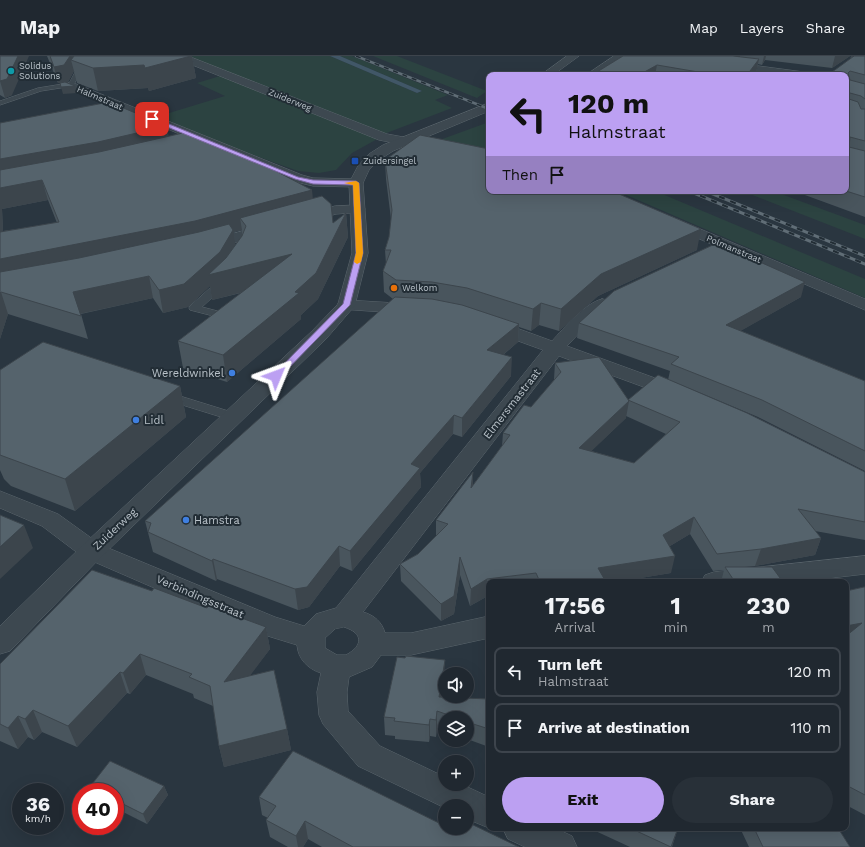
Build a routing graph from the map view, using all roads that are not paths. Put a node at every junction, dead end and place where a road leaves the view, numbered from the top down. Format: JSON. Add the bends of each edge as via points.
{"nodes":[{"id":1,"x":87,"y":56,"type":"edge"},
{"id":2,"x":179,"y":56,"type":"edge"},
{"id":3,"x":574,"y":56,"type":"edge"},
{"id":4,"x":621,"y":56,"type":"edge"},
{"id":5,"x":717,"y":63,"type":"edge"},
{"id":6,"x":550,"y":72,"type":"edge"},
{"id":7,"x":596,"y":72,"type":"edge"},
{"id":8,"x":773,"y":72,"type":"edge"},
{"id":9,"x":71,"y":86,"type":"junction"},
{"id":10,"x":0,"y":103,"type":"edge"},
{"id":11,"x":486,"y":108,"type":"edge"},
{"id":12,"x":205,"y":141,"type":"junction"},
{"id":13,"x":402,"y":141,"type":"junction"},
{"id":14,"x":184,"y":147,"type":"edge"},
{"id":15,"x":438,"y":147,"type":"edge"},
{"id":16,"x":356,"y":183,"type":"junction"},
{"id":17,"x":358,"y":208,"type":"junction"},
{"id":18,"x":661,"y":217,"type":"edge"},
{"id":19,"x":725,"y":245,"type":"junction"},
{"id":20,"x":194,"y":248,"type":"edge"},
{"id":21,"x":704,"y":255,"type":"edge"},
{"id":22,"x":232,"y":274,"type":"edge"},
{"id":23,"x":619,"y":295,"type":"edge"},
{"id":24,"x":346,"y":305,"type":"junction"},
{"id":25,"x":865,"y":305,"type":"edge"},
{"id":26,"x":432,"y":310,"type":"edge"},
{"id":27,"x":225,"y":316,"type":"edge"},
{"id":28,"x":472,"y":319,"type":"edge"},
{"id":29,"x":556,"y":347,"type":"junction"},
{"id":30,"x":160,"y":393,"type":"edge"},
{"id":31,"x":693,"y":399,"type":"edge"},
{"id":32,"x":234,"y":417,"type":"junction"},
{"id":33,"x":0,"y":499,"type":"edge"},
{"id":34,"x":92,"y":551,"type":"junction"},
{"id":35,"x":865,"y":565,"type":"edge"},
{"id":36,"x":741,"y":579,"type":"edge"},
{"id":37,"x":344,"y":617,"type":"junction"},
{"id":38,"x":486,"y":628,"type":"edge"},
{"id":39,"x":310,"y":638,"type":"junction"},
{"id":40,"x":0,"y":643,"type":"edge"},
{"id":41,"x":373,"y":644,"type":"junction"},
{"id":42,"x":336,"y":667,"type":"junction"},
{"id":43,"x":486,"y":812,"type":"edge"},
{"id":44,"x":526,"y":831,"type":"edge"},
{"id":45,"x":560,"y":847,"type":"edge"}],
"edges":[{"from":1,"to":9,"type":"lane"},
{"from":2,"to":13,"type":"street","name":"Zuiderweg","via":[[384,137]]},
{"from":3,"to":6,"type":"street"},
{"from":4,"to":7,"type":"street"},
{"from":5,"to":8,"type":"street","via":[[734,63]]},
{"from":9,"to":10,"type":"lane","via":[[40,89]]},
{"from":9,"to":12,"type":"street","name":"Halmstraat"},
{"from":11,"to":13,"type":"street"},
{"from":12,"to":14,"type":"street"},
{"from":12,"to":16,"type":"street","name":"Halmstraat","via":[[297,178],[313,182]]},
{"from":13,"to":15,"type":"street"},
{"from":13,"to":16,"type":"street","via":[[374,156]]},
{"from":16,"to":17,"type":"street","name":"Zuiderweg"},
{"from":17,"to":20,"type":"street","via":[[335,210],[237,241]]},
{"from":17,"to":24,"type":"street","name":"Zuiderweg","via":[[360,253]]},
{"from":18,"to":19,"type":"street","name":"Polmanstraat"},
{"from":19,"to":21,"type":"street"},
{"from":19,"to":25,"type":"street","name":"Polmanstraat"},
{"from":22,"to":27,"type":"lane","via":[[194,308]]},
{"from":23,"to":29,"type":"street","name":"Elmersmastraat","via":[[605,301]]},
{"from":24,"to":26,"type":"street"},
{"from":24,"to":32,"type":"street","name":"Zuiderweg","via":[[319,335]]},
{"from":28,"to":29,"type":"street"},
{"from":29,"to":31,"type":"street"},
{"from":29,"to":37,"type":"street","name":"Elmersmastraat"},
{"from":30,"to":32,"type":"lane"},
{"from":32,"to":34,"type":"street","name":"Zuiderweg"},
{"from":33,"to":34,"type":"street","name":"Verbindingsstraat","via":[[50,520]]},
{"from":34,"to":39,"type":"street","name":"Verbindingsstraat","via":[[268,626]]},
{"from":34,"to":40,"type":"street","name":"Zuiderweg"},
{"from":35,"to":36,"type":"street"},
{"from":37,"to":39,"type":"street","via":[[332,618],[323,623]]},
{"from":37,"to":41,"type":"street","via":[[363,622],[373,635]]},
{"from":38,"to":41,"type":"street","via":[[411,644]]},
{"from":39,"to":42,"type":"street","via":[[310,646],[315,657],[326,665]]},
{"from":41,"to":42,"type":"street","via":[[369,653],[360,661],[349,666]]},
{"from":42,"to":43,"type":"street","via":[[332,692],[334,715],[369,756]]},
{"from":44,"to":45,"type":"street"}]}
